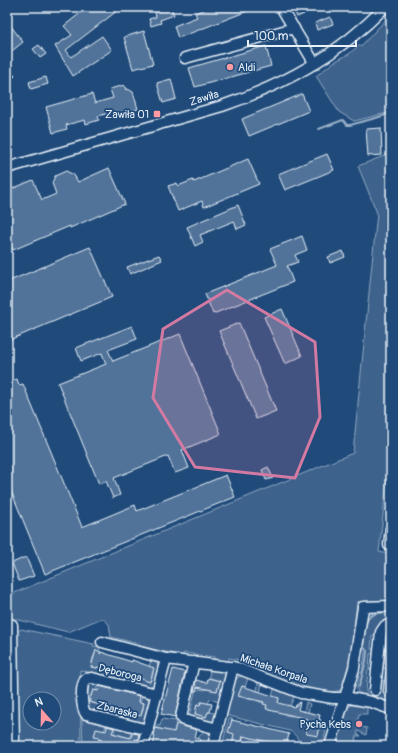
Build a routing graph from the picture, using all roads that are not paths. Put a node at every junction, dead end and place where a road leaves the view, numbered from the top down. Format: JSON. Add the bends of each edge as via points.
{"nodes":[{"id":1,"x":281,"y":7,"type":"edge"},
{"id":2,"x":385,"y":7,"type":"edge"},
{"id":3,"x":294,"y":28,"type":"junction"},
{"id":4,"x":185,"y":58,"type":"dead end"},
{"id":5,"x":316,"y":64,"type":"junction"},
{"id":6,"x":7,"y":168,"type":"edge"},
{"id":7,"x":391,"y":528,"type":"edge"},
{"id":8,"x":391,"y":545,"type":"edge"},
{"id":9,"x":391,"y":606,"type":"edge"},
{"id":10,"x":10,"y":624,"type":"edge"},
{"id":11,"x":391,"y":626,"type":"edge"},
{"id":12,"x":102,"y":642,"type":"dead end"},
{"id":13,"x":166,"y":658,"type":"junction"},
{"id":14,"x":194,"y":662,"type":"junction"},
{"id":15,"x":233,"y":668,"type":"junction"},
{"id":16,"x":82,"y":686,"type":"joint"},
{"id":17,"x":374,"y":690,"type":"dead end"},
{"id":18,"x":157,"y":694,"type":"junction"},
{"id":19,"x":345,"y":698,"type":"junction"},
{"id":20,"x":391,"y":709,"type":"edge"},
{"id":21,"x":218,"y":729,"type":"junction"},
{"id":22,"x":148,"y":730,"type":"junction"},
{"id":23,"x":328,"y":745,"type":"edge"},
{"id":24,"x":14,"y":746,"type":"edge"},
{"id":25,"x":144,"y":746,"type":"edge"},
{"id":26,"x":213,"y":746,"type":"edge"}],
"edges":[{"from":1,"to":3,"type":"street"},
{"from":2,"to":5,"type":"street","name":"Zawiła"},
{"from":3,"to":4,"type":"street"},
{"from":3,"to":5,"type":"street"},
{"from":5,"to":6,"type":"street","name":"Zawiła","via":[[277,85],[236,101]]},
{"from":7,"to":8,"type":"street"},
{"from":9,"to":19,"type":"street","via":[[363,607],[354,668]]},
{"from":10,"to":24,"type":"street"},
{"from":11,"to":17,"type":"street","via":[[385,626],[381,632]]},
{"from":12,"to":13,"type":"street","name":"Michała Korpala"},
{"from":13,"to":14,"type":"street","name":"Michała Korpala"},
{"from":13,"to":18,"type":"street"},
{"from":14,"to":15,"type":"street","name":"Michała Korpala"},
{"from":14,"to":21,"type":"street","via":[[181,717]]},
{"from":15,"to":19,"type":"street","name":"Michała Korpala","via":[[301,692]]},
{"from":15,"to":21,"type":"street"},
{"from":16,"to":18,"type":"street","name":"Dęboroga","via":[[84,680],[92,678]]},
{"from":16,"to":22,"type":"street","name":"Zbaraska","via":[[83,708],[86,714]]},
{"from":18,"to":22,"type":"street"},
{"from":19,"to":20,"type":"street","name":"Michała Korpala","via":[[371,702]]},
{"from":19,"to":23,"type":"street"},
{"from":21,"to":26,"type":"street"},
{"from":22,"to":25,"type":"street"}]}
